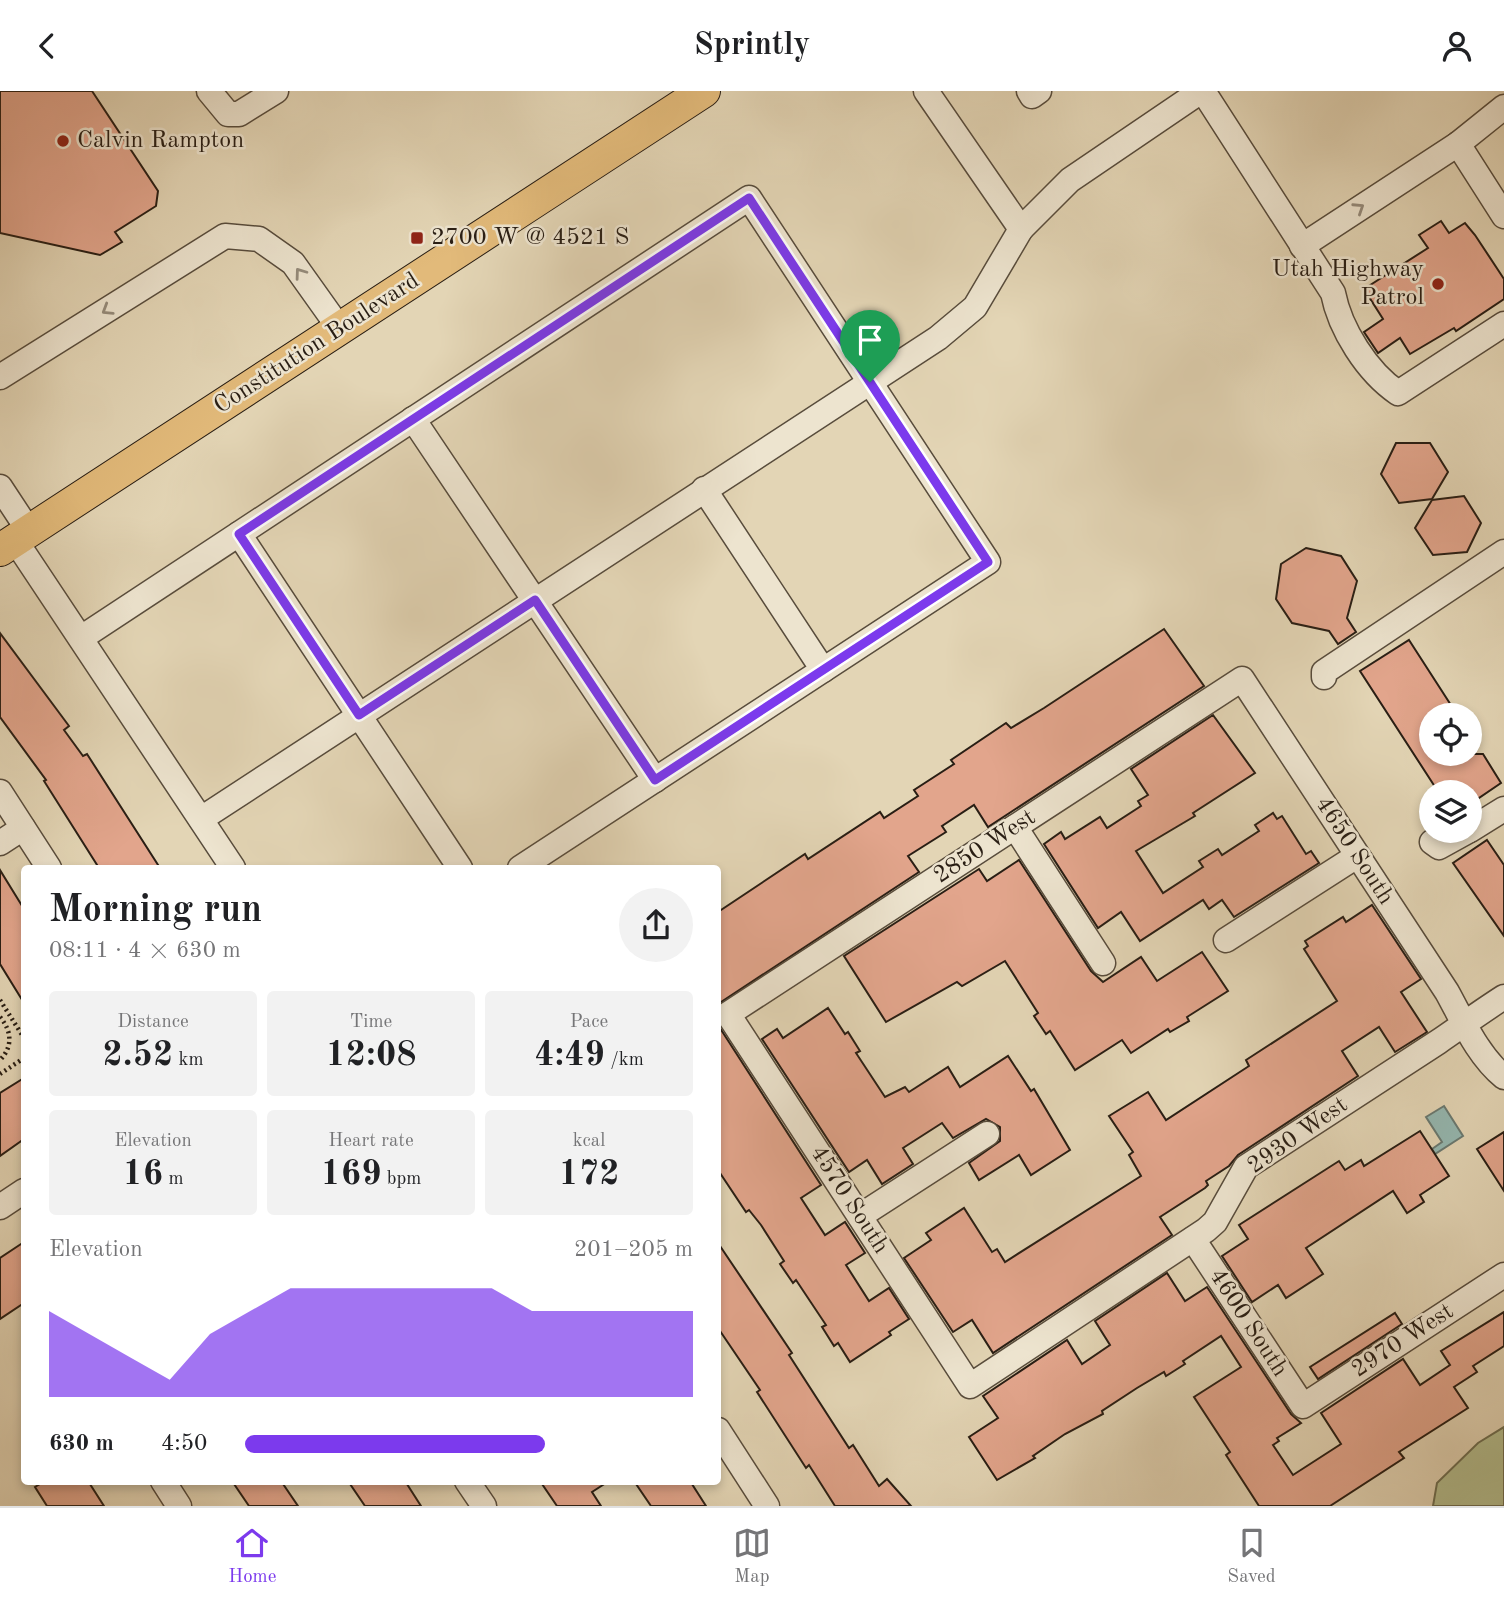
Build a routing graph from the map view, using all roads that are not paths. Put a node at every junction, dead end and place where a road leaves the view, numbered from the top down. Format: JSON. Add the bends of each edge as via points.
{"nodes":[{"id":1,"x":209,"y":91,"type":"edge"},
{"id":2,"x":276,"y":91,"type":"edge"},
{"id":3,"x":703,"y":91,"type":"edge"},
{"id":4,"x":926,"y":91,"type":"edge"},
{"id":5,"x":1029,"y":91,"type":"edge"},
{"id":6,"x":1039,"y":91,"type":"edge"},
{"id":7,"x":1202,"y":91,"type":"edge"},
{"id":8,"x":1504,"y":107,"type":"edge"},
{"id":9,"x":1458,"y":144,"type":"junction"},
{"id":10,"x":1504,"y":216,"type":"edge"},
{"id":11,"x":1021,"y":229,"type":"junction"},
{"id":12,"x":1302,"y":246,"type":"junction"},
{"id":13,"x":1504,"y":324,"type":"edge"},
{"id":14,"x":340,"y":328,"type":"junction"},
{"id":15,"x":0,"y":377,"type":"edge"},
{"id":16,"x":870,"y":382,"type":"junction"},
{"id":17,"x":413,"y":419,"type":"junction"},
{"id":18,"x":0,"y":487,"type":"edge"},
{"id":19,"x":704,"y":489,"type":"junction"},
{"id":20,"x":239,"y":534,"type":"junction"},
{"id":21,"x":15,"y":541,"type":"edge"},
{"id":22,"x":1504,"y":552,"type":"edge"},
{"id":23,"x":535,"y":600,"type":"junction"},
{"id":24,"x":81,"y":638,"type":"junction"},
{"id":25,"x":823,"y":670,"type":"junction"},
{"id":26,"x":1324,"y":677,"type":"dead end"},
{"id":27,"x":1242,"y":679,"type":"joint"},
{"id":28,"x":359,"y":715,"type":"junction"},
{"id":29,"x":655,"y":780,"type":"junction"},
{"id":30,"x":0,"y":792,"type":"edge"},
{"id":31,"x":1504,"y":809,"type":"edge"},
{"id":32,"x":201,"y":819,"type":"junction"},
{"id":33,"x":1482,"y":823,"type":"edge"},
{"id":34,"x":1015,"y":827,"type":"junction"},
{"id":35,"x":23,"y":828,"type":"junction"},
{"id":36,"x":0,"y":843,"type":"edge"},
{"id":37,"x":1433,"y":843,"type":"edge"},
{"id":38,"x":1448,"y":843,"type":"edge"},
{"id":39,"x":1357,"y":856,"type":"junction"},
{"id":40,"x":47,"y":865,"type":"edge"},
{"id":41,"x":231,"y":865,"type":"edge"},
{"id":42,"x":458,"y":865,"type":"edge"},
{"id":43,"x":525,"y":865,"type":"edge"},
{"id":44,"x":1226,"y":940,"type":"dead end"},
{"id":45,"x":1103,"y":963,"type":"dead end"},
{"id":46,"x":1504,"y":997,"type":"edge"},
{"id":47,"x":728,"y":1014,"type":"joint"},
{"id":48,"x":1465,"y":1024,"type":"junction"},
{"id":49,"x":1504,"y":1077,"type":"edge"},
{"id":50,"x":987,"y":1134,"type":"dead end"},
{"id":51,"x":21,"y":1193,"type":"edge"},
{"id":52,"x":0,"y":1207,"type":"edge"},
{"id":53,"x":860,"y":1216,"type":"junction"},
{"id":54,"x":1193,"y":1239,"type":"junction"},
{"id":55,"x":1504,"y":1275,"type":"edge"},
{"id":56,"x":970,"y":1386,"type":"joint"},
{"id":57,"x":1303,"y":1406,"type":"joint"},
{"id":58,"x":721,"y":1435,"type":"edge"},
{"id":59,"x":166,"y":1485,"type":"edge"},
{"id":60,"x":470,"y":1485,"type":"edge"},
{"id":61,"x":179,"y":1506,"type":"edge"},
{"id":62,"x":484,"y":1506,"type":"edge"},
{"id":63,"x":767,"y":1506,"type":"edge"}],
"edges":[{"from":1,"to":2,"type":"street","via":[[228,114],[239,114]]},
{"from":3,"to":14,"type":"main road","name":"Constitution Boulevard"},
{"from":4,"to":11,"type":"street"},
{"from":5,"to":6,"type":"street","via":[[1032,96]]},
{"from":7,"to":11,"type":"street","via":[[1070,180]]},
{"from":7,"to":12,"type":"street"},
{"from":8,"to":9,"type":"street"},
{"from":9,"to":10,"type":"street"},
{"from":12,"to":9,"type":"street","one_way":true},
{"from":11,"to":16,"type":"street","via":[[975,307],[938,338]]},
{"from":12,"to":13,"type":"street","via":[[1333,293],[1338,317],[1382,382],[1398,393]]},
{"from":14,"to":15,"type":"street","one_way":true,"via":[[293,263],[259,239],[225,236]]},
{"from":14,"to":21,"type":"main road","name":"Constitution Boulevard"},
{"from":16,"to":17,"type":"street","via":[[749,198]]},
{"from":16,"to":19,"type":"street"},
{"from":16,"to":25,"type":"street","via":[[988,562]]},
{"from":17,"to":20,"type":"street"},
{"from":17,"to":23,"type":"street"},
{"from":18,"to":21,"type":"street"},
{"from":19,"to":23,"type":"street"},
{"from":19,"to":25,"type":"street"},
{"from":20,"to":24,"type":"street"},
{"from":20,"to":28,"type":"street"},
{"from":21,"to":24,"type":"street"},
{"from":22,"to":26,"type":"street","via":[[1324,672]]},
{"from":23,"to":28,"type":"street"},
{"from":23,"to":29,"type":"street"},
{"from":24,"to":32,"type":"street"},
{"from":25,"to":29,"type":"street"},
{"from":27,"to":34,"type":"street","name":"2850 West"},
{"from":27,"to":39,"type":"street","name":"4650 South"},
{"from":28,"to":32,"type":"street"},
{"from":28,"to":42,"type":"street"},
{"from":29,"to":43,"type":"street"},
{"from":30,"to":35,"type":"street"},
{"from":31,"to":33,"type":"street"},
{"from":32,"to":41,"type":"street"},
{"from":34,"to":45,"type":"street"},
{"from":34,"to":47,"type":"street","name":"2850 West"},
{"from":35,"to":36,"type":"street"},
{"from":35,"to":40,"type":"street"},
{"from":37,"to":38,"type":"street"},
{"from":39,"to":44,"type":"street"},
{"from":39,"to":48,"type":"street","name":"4650 South"},
{"from":46,"to":48,"type":"street","name":"2930 West"},
{"from":47,"to":53,"type":"street","name":"4570 South"},
{"from":48,"to":49,"type":"street","name":"4650 South","via":[[1489,1063]]},
{"from":48,"to":54,"type":"street","name":"2930 West","via":[[1246,1167],[1215,1222]]},
{"from":50,"to":53,"type":"street"},
{"from":51,"to":52,"type":"street"},
{"from":53,"to":56,"type":"street","name":"4570 South"},
{"from":54,"to":56,"type":"street","name":"2930 West"},
{"from":54,"to":57,"type":"street","name":"4600 South"},
{"from":55,"to":57,"type":"street","name":"2970 West"},
{"from":58,"to":63,"type":"street"},
{"from":59,"to":61,"type":"street"},
{"from":60,"to":62,"type":"street"}]}
